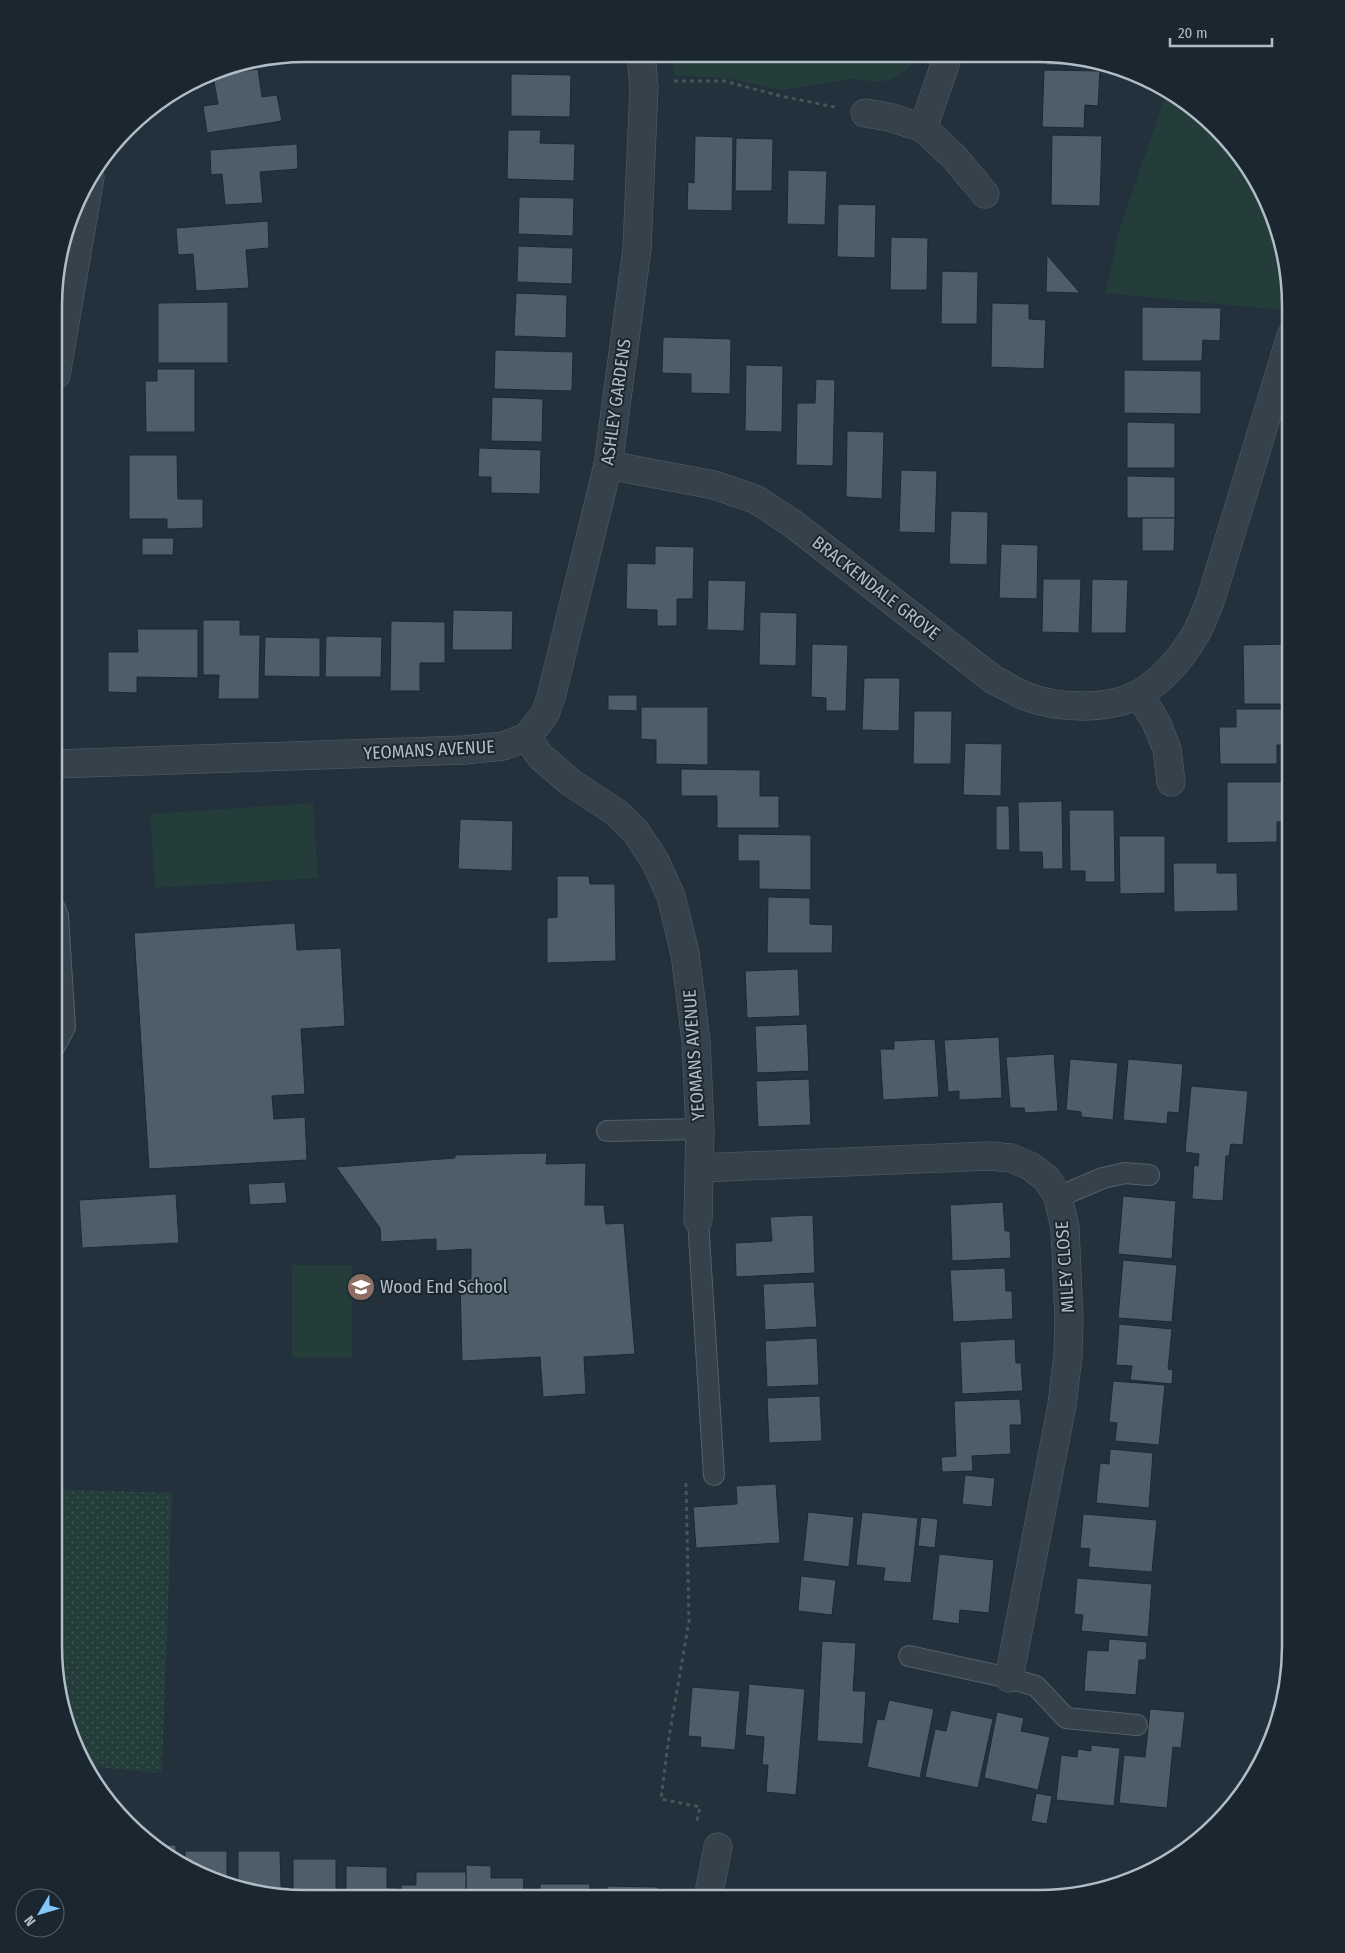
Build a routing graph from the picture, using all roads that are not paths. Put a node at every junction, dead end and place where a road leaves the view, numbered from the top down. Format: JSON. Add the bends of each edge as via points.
{"nodes":[{"id":1,"x":642,"y":62,"type":"edge"},
{"id":2,"x":946,"y":62,"type":"edge"},
{"id":3,"x":864,"y":113,"type":"road end"},
{"id":4,"x":923,"y":128,"type":"junction"},
{"id":5,"x":985,"y":194,"type":"dead end"},
{"id":6,"x":84,"y":208,"type":"edge"},
{"id":7,"x":62,"y":311,"type":"edge"},
{"id":8,"x":1282,"y":366,"type":"edge"},
{"id":9,"x":608,"y":465,"type":"junction"},
{"id":10,"x":1138,"y":694,"type":"junction"},
{"id":11,"x":527,"y":737,"type":"junction"},
{"id":12,"x":62,"y":764,"type":"edge"},
{"id":13,"x":1171,"y":782,"type":"dead end"},
{"id":14,"x":62,"y":979,"type":"edge"},
{"id":15,"x":62,"y":1033,"type":"edge"},
{"id":16,"x":700,"y":1129,"type":"junction"},
{"id":17,"x":607,"y":1131,"type":"dead end"},
{"id":18,"x":699,"y":1168,"type":"junction"},
{"id":19,"x":1149,"y":1175,"type":"dead end"},
{"id":20,"x":1058,"y":1197,"type":"junction"},
{"id":21,"x":698,"y":1220,"type":"joint"},
{"id":22,"x":714,"y":1475,"type":"dead end"},
{"id":23,"x":909,"y":1656,"type":"dead end"},
{"id":24,"x":1009,"y":1678,"type":"junction"},
{"id":25,"x":1137,"y":1725,"type":"dead end"},
{"id":26,"x":718,"y":1847,"type":"road end"},
{"id":27,"x":710,"y":1890,"type":"edge"}],
"edges":[{"from":1,"to":9,"type":"street","name":"ASHLEY GARDENS","via":[[644,87],[637,248]]},
{"from":2,"to":4,"type":"street"},
{"from":3,"to":4,"type":"street"},
{"from":4,"to":5,"type":"street","via":[[955,158]]},
{"from":6,"to":7,"type":"street"},
{"from":8,"to":10,"type":"street","name":"BRACKENDALE GROVE","via":[[1210,602],[1180,658]]},
{"from":9,"to":10,"type":"street","name":"BRACKENDALE GROVE","via":[[714,485],[754,499],[792,523],[994,680],[1027,697],[1056,705],[1100,706]]},
{"from":9,"to":11,"type":"street","name":"ASHLEY GARDENS","via":[[551,697],[545,714]]},
{"from":10,"to":13,"type":"street","via":[[1156,722],[1167,749]]},
{"from":11,"to":12,"type":"street","name":"YEOMANS AVENUE","via":[[503,746],[464,750]]},
{"from":11,"to":16,"type":"street","name":"YEOMANS AVENUE","via":[[540,756],[636,832],[672,896],[685,953],[696,1041]]},
{"from":14,"to":15,"type":"lane","via":[[65,1027]]},
{"from":16,"to":17,"type":"lane"},
{"from":16,"to":18,"type":"street","name":"YEOMANS AVENUE"},
{"from":18,"to":20,"type":"street","name":"MILEY CLOSE","via":[[990,1156],[1011,1158],[1030,1166],[1047,1180]]},
{"from":18,"to":21,"type":"street","name":"YEOMANS AVENUE"},
{"from":19,"to":20,"type":"lane","via":[[1118,1174]]},
{"from":20,"to":24,"type":"street","name":"MILEY CLOSE","via":[[1066,1228],[1068,1355],[1062,1405]]},
{"from":21,"to":22,"type":"lane"},
{"from":23,"to":24,"type":"lane"},
{"from":24,"to":25,"type":"lane","via":[[1036,1686],[1066,1718]]},
{"from":26,"to":27,"type":"street"}]}
